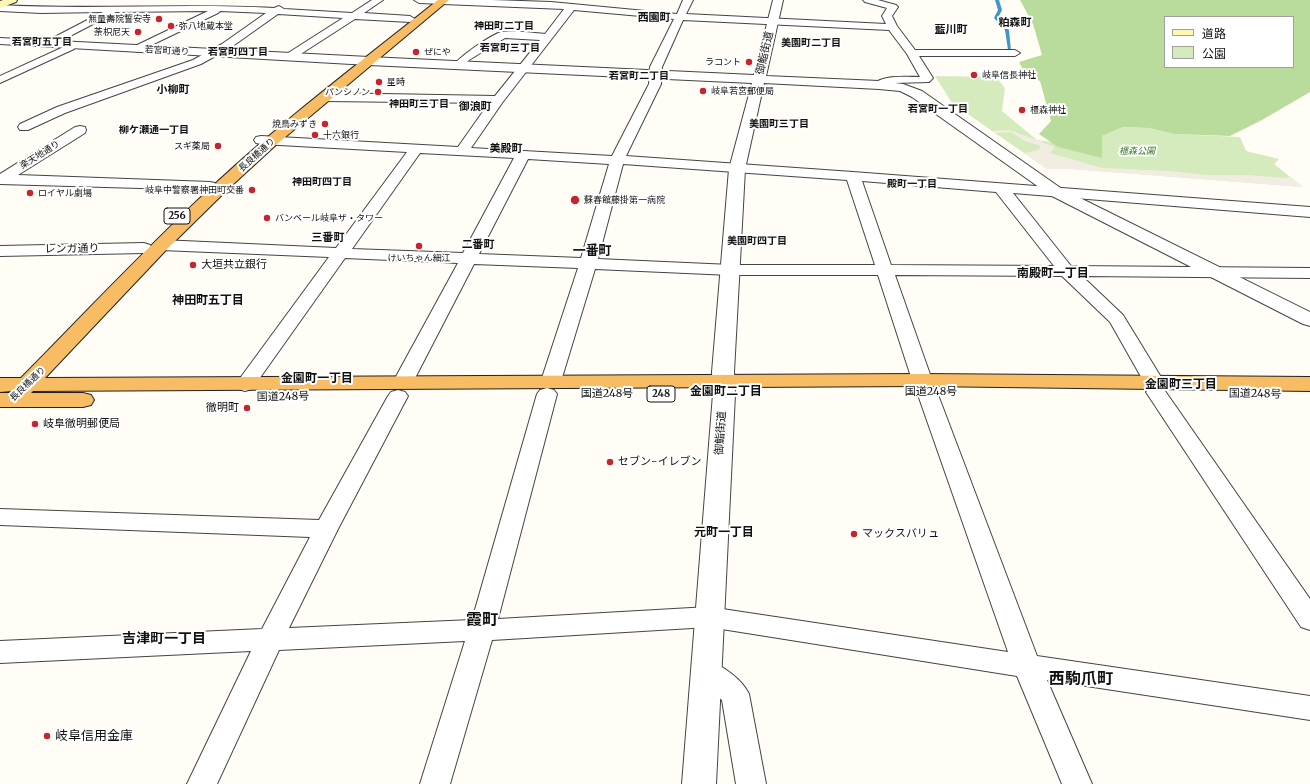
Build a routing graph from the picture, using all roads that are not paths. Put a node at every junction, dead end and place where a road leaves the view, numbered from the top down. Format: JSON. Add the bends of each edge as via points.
{"nodes":[{"id":1,"x":12,"y":0,"type":"edge"},
{"id":2,"x":134,"y":0,"type":"edge"},
{"id":3,"x":229,"y":0,"type":"edge"},
{"id":4,"x":378,"y":0,"type":"edge"},
{"id":5,"x":419,"y":0,"type":"edge"},
{"id":6,"x":440,"y":0,"type":"edge"},
{"id":7,"x":622,"y":0,"type":"edge"},
{"id":8,"x":688,"y":0,"type":"edge"},
{"id":9,"x":778,"y":0,"type":"edge"},
{"id":10,"x":868,"y":0,"type":"edge"},
{"id":11,"x":902,"y":0,"type":"edge"},
{"id":12,"x":554,"y":3,"type":"edge"},
{"id":13,"x":287,"y":4,"type":"dead end"},
{"id":14,"x":0,"y":5,"type":"edge"},
{"id":15,"x":571,"y":7,"type":"junction"},
{"id":16,"x":894,"y":7,"type":"junction"},
{"id":17,"x":0,"y":8,"type":"edge"},
{"id":18,"x":221,"y":8,"type":"junction"},
{"id":19,"x":115,"y":10,"type":"junction"},
{"id":20,"x":614,"y":10,"type":"junction"},
{"id":21,"x":276,"y":12,"type":"junction"},
{"id":22,"x":352,"y":16,"type":"junction"},
{"id":23,"x":680,"y":17,"type":"junction"},
{"id":24,"x":410,"y":20,"type":"junction"},
{"id":25,"x":773,"y":21,"type":"junction"},
{"id":26,"x":892,"y":27,"type":"junction"},
{"id":27,"x":548,"y":37,"type":"junction"},
{"id":28,"x":0,"y":41,"type":"edge"},
{"id":29,"x":49,"y":44,"type":"junction"},
{"id":30,"x":72,"y":46,"type":"junction"},
{"id":31,"x":137,"y":49,"type":"junction"},
{"id":32,"x":213,"y":53,"type":"junction"},
{"id":33,"x":912,"y":53,"type":"junction"},
{"id":34,"x":1015,"y":53,"type":"dead end"},
{"id":35,"x":289,"y":57,"type":"junction"},
{"id":36,"x":364,"y":61,"type":"junction"},
{"id":37,"x":459,"y":65,"type":"junction"},
{"id":38,"x":524,"y":69,"type":"junction"},
{"id":39,"x":656,"y":75,"type":"junction"},
{"id":40,"x":0,"y":80,"type":"edge"},
{"id":41,"x":759,"y":80,"type":"junction"},
{"id":42,"x":925,"y":80,"type":"junction"},
{"id":43,"x":879,"y":84,"type":"junction"},
{"id":44,"x":917,"y":94,"type":"junction"},
{"id":45,"x":326,"y":97,"type":"junction"},
{"id":46,"x":498,"y":100,"type":"junction"},
{"id":47,"x":24,"y":127,"type":"dead end"},
{"id":48,"x":80,"y":130,"type":"dead end"},
{"id":49,"x":266,"y":141,"type":"junction"},
{"id":50,"x":417,"y":148,"type":"junction"},
{"id":51,"x":461,"y":152,"type":"junction"},
{"id":52,"x":522,"y":155,"type":"junction"},
{"id":53,"x":617,"y":160,"type":"junction"},
{"id":54,"x":737,"y":169,"type":"junction"},
{"id":55,"x":853,"y":176,"type":"junction"},
{"id":56,"x":1,"y":179,"type":"edge"},
{"id":57,"x":210,"y":186,"type":"junction"},
{"id":58,"x":1001,"y":188,"type":"junction"},
{"id":59,"x":1056,"y":192,"type":"junction"},
{"id":60,"x":1310,"y":212,"type":"edge"},
{"id":61,"x":161,"y":245,"type":"junction"},
{"id":62,"x":144,"y":248,"type":"junction"},
{"id":63,"x":0,"y":251,"type":"edge"},
{"id":64,"x":341,"y":253,"type":"junction"},
{"id":65,"x":468,"y":258,"type":"junction"},
{"id":66,"x":588,"y":264,"type":"junction"},
{"id":67,"x":731,"y":270,"type":"junction"},
{"id":68,"x":885,"y":270,"type":"junction"},
{"id":69,"x":1067,"y":271,"type":"junction"},
{"id":70,"x":1214,"y":271,"type":"junction"},
{"id":71,"x":1310,"y":273,"type":"edge"},
{"id":72,"x":1310,"y":320,"type":"edge"},
{"id":73,"x":1310,"y":384,"type":"edge"},
{"id":74,"x":245,"y":385,"type":"junction"},
{"id":75,"x":925,"y":386,"type":"junction"},
{"id":76,"x":1155,"y":387,"type":"junction"},
{"id":77,"x":549,"y":388,"type":"junction"},
{"id":78,"x":723,"y":388,"type":"junction"},
{"id":79,"x":400,"y":389,"type":"junction"},
{"id":80,"x":7,"y":394,"type":"edge"},
{"id":81,"x":1310,"y":395,"type":"edge"},
{"id":82,"x":0,"y":517,"type":"edge"},
{"id":83,"x":326,"y":529,"type":"junction"},
{"id":84,"x":708,"y":617,"type":"junction"},
{"id":85,"x":1310,"y":620,"type":"edge"},
{"id":86,"x":482,"y":630,"type":"junction"},
{"id":87,"x":270,"y":640,"type":"junction"},
{"id":88,"x":0,"y":652,"type":"edge"},
{"id":89,"x":1027,"y":666,"type":"junction"},
{"id":90,"x":706,"y":671,"type":"junction"},
{"id":91,"x":1310,"y":708,"type":"edge"},
{"id":92,"x":202,"y":784,"type":"edge"},
{"id":93,"x":435,"y":784,"type":"edge"},
{"id":94,"x":699,"y":784,"type":"edge"},
{"id":95,"x":751,"y":784,"type":"edge"},
{"id":96,"x":1076,"y":784,"type":"edge"}],
"edges":[{"from":1,"to":14,"type":"main road"},
{"from":2,"to":19,"type":"street"},
{"from":3,"to":18,"type":"street"},
{"from":4,"to":22,"type":"street"},
{"from":5,"to":6,"type":"street"},
{"from":6,"to":12,"type":"street"},
{"from":6,"to":24,"type":"highway","name":"長良橋通り","number":"256"},
{"from":6,"to":36,"type":"highway","name":"長良橋通り","number":"256"},
{"from":7,"to":20,"type":"street"},
{"from":8,"to":23,"type":"street"},
{"from":9,"to":25,"type":"street","name":"御鮨街道"},
{"from":10,"to":16,"type":"street"},
{"from":11,"to":16,"type":"street"},
{"from":12,"to":15,"type":"street"},
{"from":13,"to":21,"type":"street"},
{"from":15,"to":20,"type":"street"},
{"from":15,"to":27,"type":"street"},
{"from":16,"to":26,"type":"street","via":[[887,16]]},
{"from":17,"to":19,"type":"street"},
{"from":18,"to":19,"type":"street"},
{"from":18,"to":21,"type":"street"},
{"from":18,"to":31,"type":"street"},
{"from":19,"to":29,"type":"street"},
{"from":20,"to":23,"type":"street"},
{"from":21,"to":22,"type":"street"},
{"from":21,"to":32,"type":"street"},
{"from":22,"to":24,"type":"street"},
{"from":22,"to":35,"type":"street"},
{"from":23,"to":25,"type":"street"},
{"from":23,"to":39,"type":"street","via":[[656,67]]},
{"from":24,"to":36,"type":"highway","name":"長良橋通り","number":"256"},
{"from":25,"to":26,"type":"street"},
{"from":25,"to":41,"type":"street","name":"御鮨街道"},
{"from":26,"to":33,"type":"street"},
{"from":27,"to":37,"type":"street","via":[[503,35],[465,58]]},
{"from":27,"to":38,"type":"street"},
{"from":28,"to":29,"type":"street","name":"若宮町通り"},
{"from":29,"to":30,"type":"street","name":"若宮町通り"},
{"from":30,"to":31,"type":"street","name":"若宮町通り"},
{"from":30,"to":40,"type":"street"},
{"from":31,"to":32,"type":"street","name":"若宮町通り"},
{"from":32,"to":35,"type":"street","name":"若宮町通り"},
{"from":32,"to":47,"type":"street","via":[[197,62],[61,110]]},
{"from":33,"to":34,"type":"street"},
{"from":33,"to":42,"type":"street","via":[[927,78]]},
{"from":35,"to":36,"type":"street","name":"若宮町通り"},
{"from":36,"to":37,"type":"street","name":"若宮町通り"},
{"from":36,"to":45,"type":"highway","name":"長良橋通り","number":"256"},
{"from":36,"to":49,"type":"highway","name":"長良橋通り","number":"256"},
{"from":37,"to":38,"type":"street","name":"若宮町通り"},
{"from":38,"to":39,"type":"street","name":"若宮町通り"},
{"from":38,"to":46,"type":"street"},
{"from":39,"to":41,"type":"street","name":"若宮町通り"},
{"from":39,"to":53,"type":"street","via":[[655,84]]},
{"from":41,"to":43,"type":"street","name":"若宮町通り"},
{"from":41,"to":54,"type":"street","name":"御鮨街道"},
{"from":42,"to":43,"type":"street","via":[[893,80]]},
{"from":42,"to":44,"type":"street","via":[[928,89]]},
{"from":43,"to":44,"type":"street","name":"若宮町通り"},
{"from":44,"to":59,"type":"street","name":"若宮町通り"},
{"from":45,"to":46,"type":"street"},
{"from":45,"to":49,"type":"highway","name":"長良橋通り","number":"256"},
{"from":46,"to":51,"type":"street"},
{"from":48,"to":56,"type":"street","name":"楽天地通り"},
{"from":49,"to":50,"type":"street"},
{"from":49,"to":57,"type":"highway","name":"長良橋通り","number":"256"},
{"from":49,"to":61,"type":"highway","name":"長良橋通り","number":"256"},
{"from":50,"to":51,"type":"street"},
{"from":50,"to":64,"type":"street"},
{"from":51,"to":52,"type":"street"},
{"from":52,"to":53,"type":"street"},
{"from":52,"to":65,"type":"street"},
{"from":53,"to":54,"type":"street"},
{"from":53,"to":66,"type":"street"},
{"from":54,"to":55,"type":"street"},
{"from":54,"to":67,"type":"street","name":"御鮨街道"},
{"from":55,"to":58,"type":"street"},
{"from":55,"to":68,"type":"street"},
{"from":56,"to":57,"type":"street"},
{"from":57,"to":62,"type":"highway","name":"長良橋通り","number":"256"},
{"from":58,"to":59,"type":"street"},
{"from":58,"to":69,"type":"street"},
{"from":59,"to":60,"type":"street"},
{"from":59,"to":70,"type":"street","name":"若宮町通り"},
{"from":61,"to":64,"type":"street"},
{"from":61,"to":80,"type":"highway","name":"長良橋通り","number":"256"},
{"from":62,"to":63,"type":"street","name":"レンガ通り"},
{"from":62,"to":80,"type":"highway","name":"長良橋通り","number":"256"},
{"from":64,"to":65,"type":"street"},
{"from":64,"to":74,"type":"street"},
{"from":65,"to":66,"type":"street"},
{"from":65,"to":79,"type":"street"},
{"from":66,"to":67,"type":"street"},
{"from":66,"to":77,"type":"street"},
{"from":67,"to":68,"type":"street"},
{"from":67,"to":78,"type":"street","name":"御鮨街道"},
{"from":68,"to":69,"type":"street"},
{"from":68,"to":75,"type":"street"},
{"from":69,"to":70,"type":"street"},
{"from":69,"to":76,"type":"street","via":[[1117,319]]},
{"from":70,"to":71,"type":"street"},
{"from":70,"to":72,"type":"street","name":"若宮町通り"},
{"from":73,"to":76,"type":"highway","name":"国道248号","number":"248"},
{"from":74,"to":79,"type":"highway","name":"国道248号","number":"248"},
{"from":74,"to":80,"type":"highway","name":"国道248号","number":"248"},
{"from":75,"to":76,"type":"highway","name":"国道248号","number":"248"},
{"from":75,"to":78,"type":"highway","name":"国道248号","number":"248"},
{"from":75,"to":89,"type":"street"},
{"from":76,"to":81,"type":"highway","name":"国道248号","number":"248"},
{"from":76,"to":85,"type":"street"},
{"from":77,"to":78,"type":"highway","name":"国道248号","number":"248"},
{"from":77,"to":79,"type":"highway","name":"国道248号","number":"248"},
{"from":77,"to":86,"type":"street"},
{"from":78,"to":84,"type":"street","name":"御鮨街道"},
{"from":79,"to":80,"type":"highway","name":"国道248号","number":"248"},
{"from":79,"to":83,"type":"street"},
{"from":82,"to":83,"type":"street"},
{"from":83,"to":87,"type":"street"},
{"from":84,"to":86,"type":"street"},
{"from":84,"to":89,"type":"street"},
{"from":84,"to":90,"type":"street","name":"御鮨街道"},
{"from":86,"to":87,"type":"street"},
{"from":86,"to":93,"type":"street"},
{"from":87,"to":88,"type":"street"},
{"from":87,"to":92,"type":"street"},
{"from":89,"to":91,"type":"street"},
{"from":89,"to":96,"type":"street"},
{"from":90,"to":94,"type":"street","name":"御鮨街道"},
{"from":90,"to":95,"type":"street","via":[[735,694]]}]}
